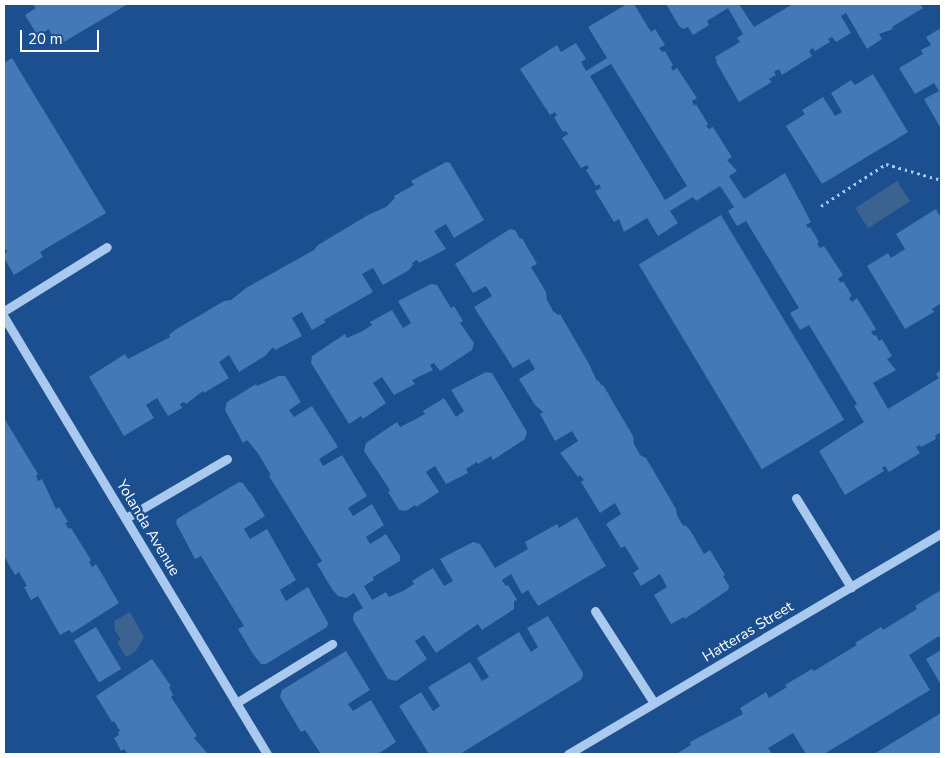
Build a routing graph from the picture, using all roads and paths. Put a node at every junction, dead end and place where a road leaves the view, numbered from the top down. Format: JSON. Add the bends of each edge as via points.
{"nodes":[{"id":1,"x":941,"y":180,"type":"edge"},
{"id":2,"x":821,"y":206,"type":"dead end"},
{"id":3,"x":107,"y":247,"type":"dead end"},
{"id":4,"x":4,"y":311,"type":"edge"},
{"id":5,"x":4,"y":317,"type":"edge"},
{"id":6,"x":227,"y":458,"type":"dead end"},
{"id":7,"x":796,"y":498,"type":"dead end"},
{"id":8,"x":126,"y":518,"type":"junction"},
{"id":9,"x":941,"y":533,"type":"edge"},
{"id":10,"x":850,"y":587,"type":"junction"},
{"id":11,"x":596,"y":611,"type":"dead end"},
{"id":12,"x":332,"y":644,"type":"dead end"},
{"id":13,"x":236,"y":703,"type":"junction"},
{"id":14,"x":654,"y":703,"type":"junction"},
{"id":15,"x":267,"y":754,"type":"edge"},
{"id":16,"x":568,"y":754,"type":"edge"}],
"edges":[{"from":1,"to":2,"type":"path","via":[[886,164]]},
{"from":3,"to":4,"type":"street"},
{"from":5,"to":8,"type":"street","name":"Yolanda Avenue"},
{"from":6,"to":8,"type":"street"},
{"from":7,"to":10,"type":"street"},
{"from":8,"to":13,"type":"street","name":"Yolanda Avenue"},
{"from":9,"to":10,"type":"street","name":"Hatteras Street"},
{"from":10,"to":14,"type":"street","name":"Hatteras Street"},
{"from":11,"to":14,"type":"street"},
{"from":12,"to":13,"type":"street"},
{"from":13,"to":15,"type":"street","name":"Yolanda Avenue"},
{"from":14,"to":16,"type":"street","name":"Hatteras Street"}]}
